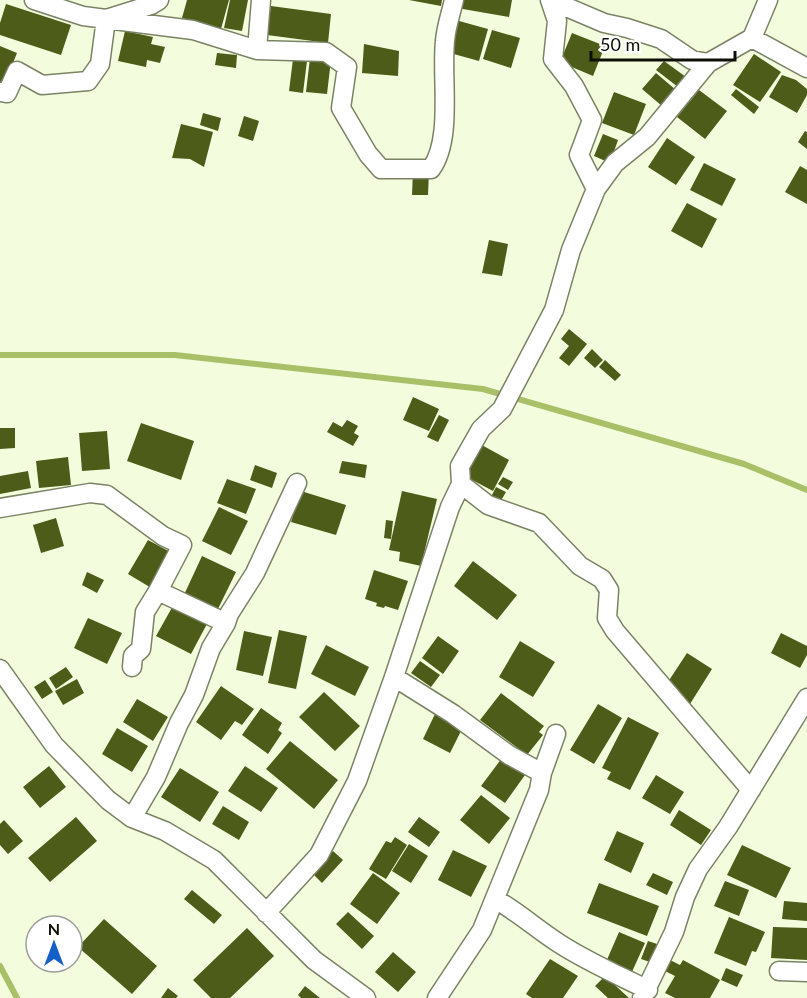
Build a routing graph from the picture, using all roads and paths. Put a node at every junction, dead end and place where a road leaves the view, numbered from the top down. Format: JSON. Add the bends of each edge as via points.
{"nodes":[{"id":1,"x":34,"y":0,"type":"edge"},
{"id":2,"x":159,"y":0,"type":"edge"},
{"id":3,"x":261,"y":0,"type":"edge"},
{"id":4,"x":454,"y":0,"type":"edge"},
{"id":5,"x":550,"y":0,"type":"edge"},
{"id":6,"x":768,"y":0,"type":"edge"},
{"id":7,"x":584,"y":7,"type":"edge"},
{"id":8,"x":106,"y":19,"type":"junction"},
{"id":9,"x":753,"y":38,"type":"junction"},
{"id":10,"x":257,"y":50,"type":"junction"},
{"id":11,"x":708,"y":63,"type":"junction"},
{"id":12,"x":807,"y":68,"type":"edge"},
{"id":13,"x":0,"y":92,"type":"edge"},
{"id":14,"x":596,"y":189,"type":"junction"},
{"id":15,"x":297,"y":483,"type":"dead end"},
{"id":16,"x":461,"y":484,"type":"junction"},
{"id":17,"x":0,"y":508,"type":"edge"},
{"id":18,"x":158,"y":591,"type":"junction"},
{"id":19,"x":226,"y":623,"type":"junction"},
{"id":20,"x":132,"y":667,"type":"dead end"},
{"id":21,"x":0,"y":669,"type":"edge"},
{"id":22,"x":394,"y":677,"type":"junction"},
{"id":23,"x":807,"y":698,"type":"edge"},
{"id":24,"x":556,"y":734,"type":"dead end"},
{"id":25,"x":542,"y":773,"type":"junction"},
{"id":26,"x":751,"y":790,"type":"junction"},
{"id":27,"x":132,"y":818,"type":"junction"},
{"id":28,"x":495,"y":899,"type":"junction"},
{"id":29,"x":266,"y":913,"type":"junction"},
{"id":30,"x":779,"y":971,"type":"dead end"},
{"id":31,"x":807,"y":972,"type":"edge"},
{"id":32,"x":645,"y":994,"type":"edge"},
{"id":33,"x":366,"y":998,"type":"edge"},
{"id":34,"x":437,"y":998,"type":"edge"}],
"edges":[{"from":1,"to":8,"type":"street"},
{"from":2,"to":8,"type":"street"},
{"from":3,"to":10,"type":"street"},
{"from":4,"to":10,"type":"street","via":[[445,40],[444,122],[437,160],[431,169],[381,169],[341,108],[347,67],[326,52]]},
{"from":5,"to":7,"type":"street"},
{"from":5,"to":14,"type":"street","via":[[557,21],[553,59],[574,86],[592,120],[579,155]]},
{"from":6,"to":9,"type":"street"},
{"from":7,"to":11,"type":"street","via":[[604,23],[660,39],[692,60]]},
{"from":8,"to":10,"type":"street","via":[[193,30]]},
{"from":8,"to":13,"type":"street","via":[[100,64],[88,81],[42,85],[17,71],[7,93]]},
{"from":9,"to":11,"type":"street"},
{"from":9,"to":12,"type":"street"},
{"from":11,"to":14,"type":"street","via":[[647,137],[615,163]]},
{"from":14,"to":16,"type":"street","via":[[554,310],[502,410],[481,429],[465,456],[460,466]]},
{"from":15,"to":19,"type":"street","via":[[255,573]]},
{"from":16,"to":22,"type":"street"},
{"from":16,"to":26,"type":"street","via":[[488,505],[539,523],[580,566],[602,579],[609,590],[607,618],[615,631]]},
{"from":17,"to":18,"type":"street","via":[[90,493],[107,495],[163,536],[182,545]]},
{"from":18,"to":19,"type":"street"},
{"from":18,"to":20,"type":"street","via":[[144,612],[141,649],[133,656]]},
{"from":19,"to":27,"type":"street","via":[[211,648],[156,777]]},
{"from":21,"to":27,"type":"street","via":[[54,745],[108,800]]},
{"from":22,"to":25,"type":"street"},
{"from":22,"to":29,"type":"street","via":[[357,781],[319,855]]},
{"from":23,"to":26,"type":"street"},
{"from":24,"to":25,"type":"street"},
{"from":25,"to":28,"type":"street","via":[[539,790]]},
{"from":26,"to":32,"type":"street","via":[[698,869]]},
{"from":27,"to":29,"type":"street","via":[[165,831],[214,860]]},
{"from":28,"to":32,"type":"street","via":[[558,943]]},
{"from":28,"to":34,"type":"street","via":[[482,930]]},
{"from":29,"to":33,"type":"street","via":[[314,960]]},
{"from":30,"to":31,"type":"street"}]}
